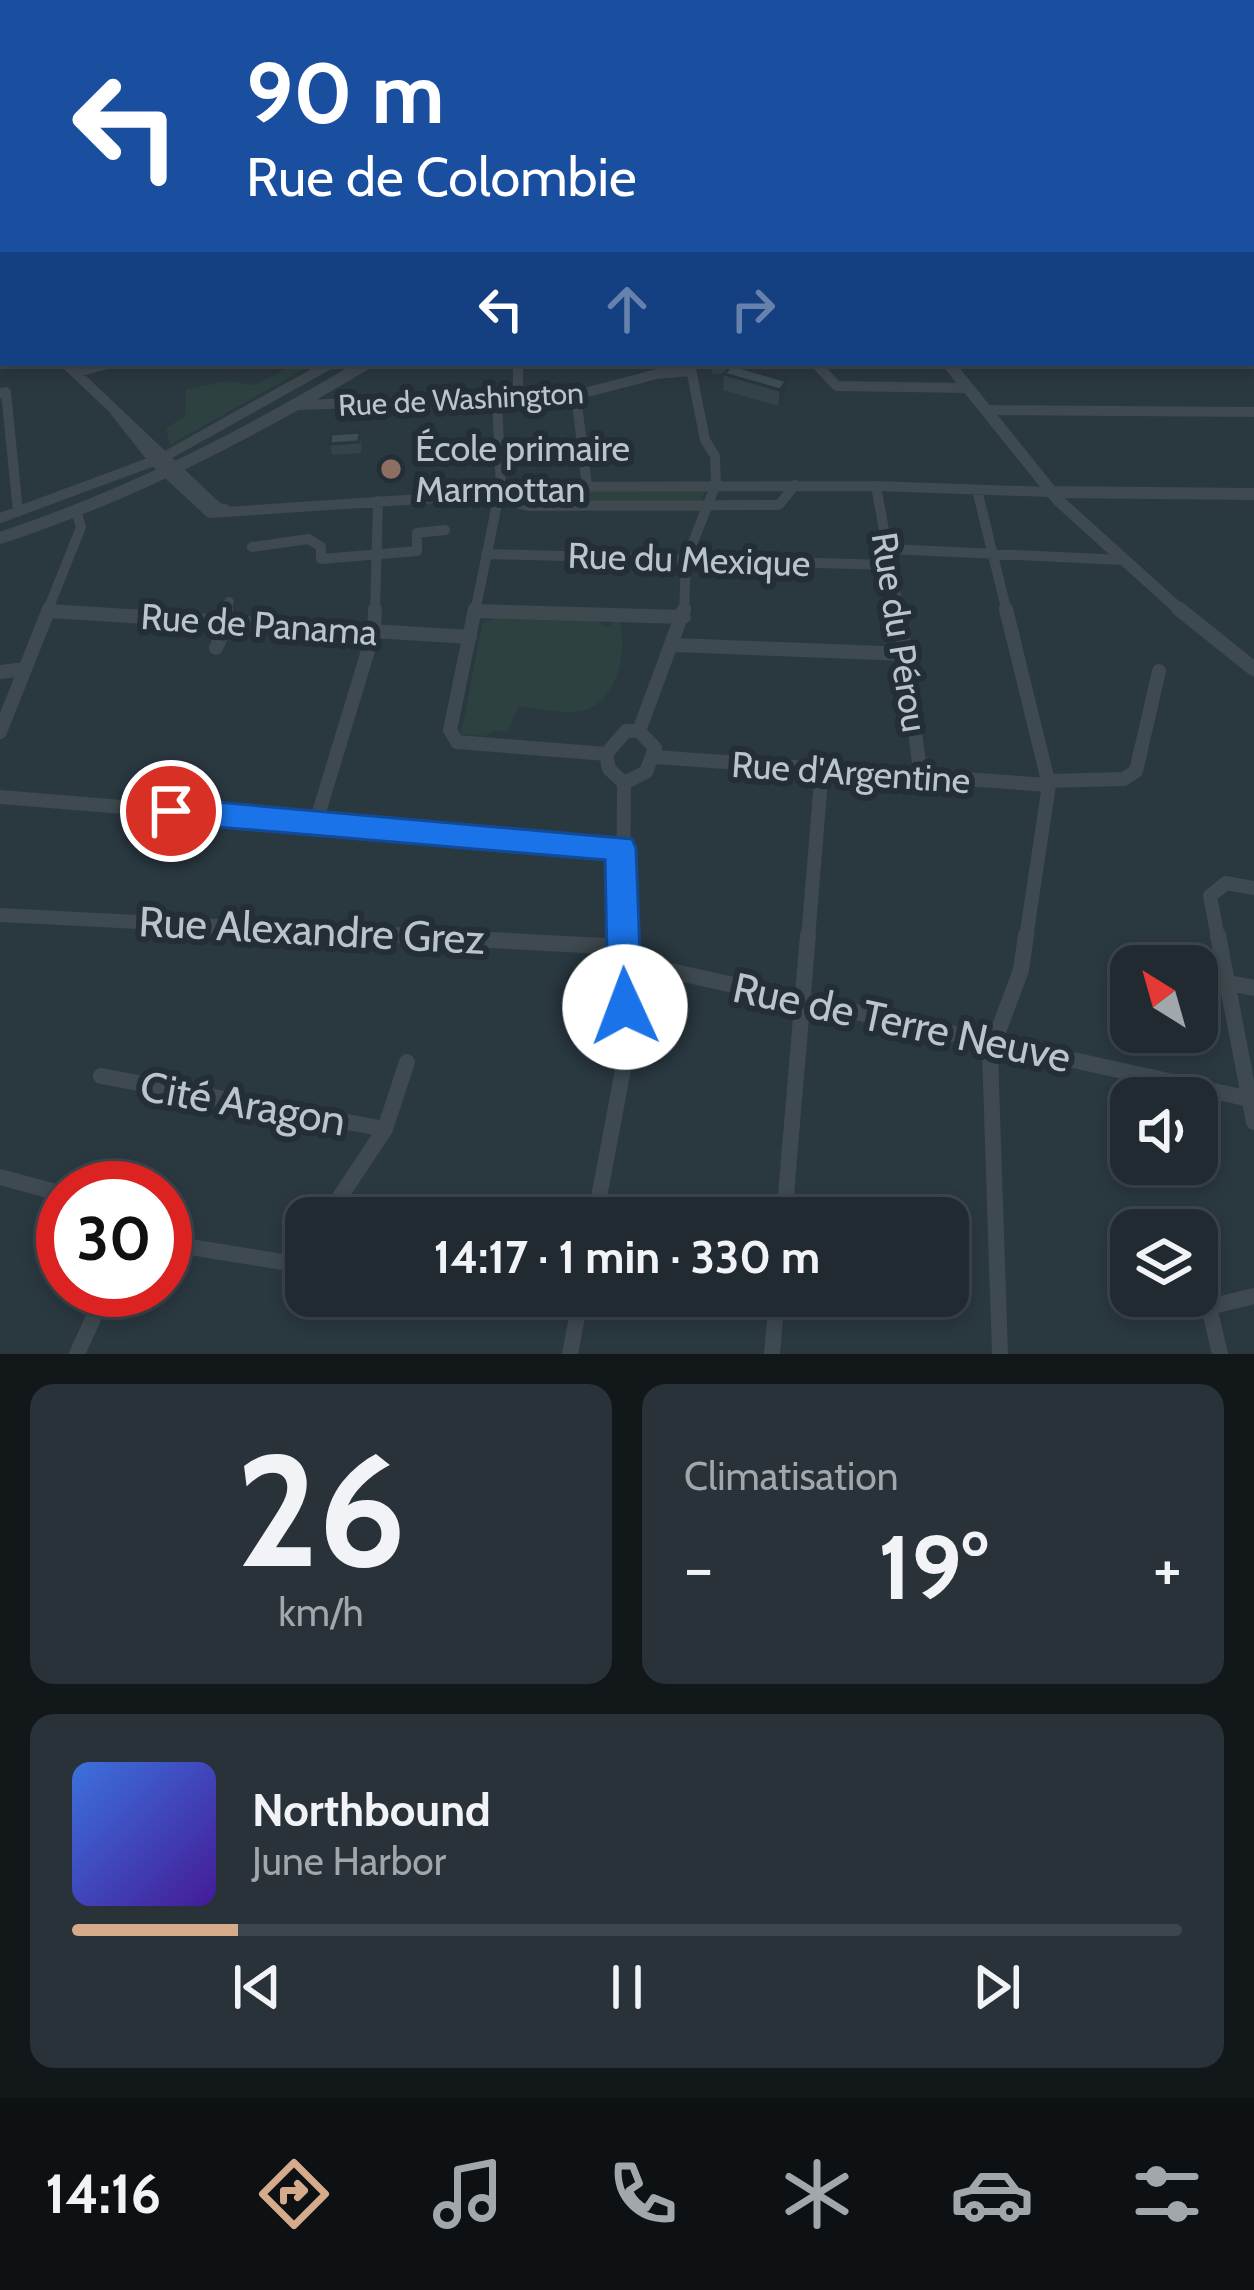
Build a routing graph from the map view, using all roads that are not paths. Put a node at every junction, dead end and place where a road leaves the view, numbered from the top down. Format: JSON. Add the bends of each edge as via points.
{"nodes":[{"id":1,"x":69,"y":366,"type":"edge"},
{"id":2,"x":100,"y":366,"type":"edge"},
{"id":3,"x":327,"y":366,"type":"edge"},
{"id":4,"x":363,"y":366,"type":"edge"},
{"id":5,"x":518,"y":366,"type":"edge"},
{"id":6,"x":818,"y":366,"type":"edge"},
{"id":7,"x":950,"y":366,"type":"edge"},
{"id":8,"x":690,"y":367,"type":"edge"},
{"id":9,"x":78,"y":372,"type":"junction"},
{"id":10,"x":968,"y":388,"type":"junction"},
{"id":11,"x":0,"y":393,"type":"edge"},
{"id":12,"x":576,"y":394,"type":"junction"},
{"id":13,"x":518,"y":398,"type":"junction"},
{"id":14,"x":497,"y":399,"type":"junction"},
{"id":15,"x":299,"y":406,"type":"junction"},
{"id":16,"x":986,"y":410,"type":"junction"},
{"id":17,"x":1254,"y":412,"type":"edge"},
{"id":18,"x":159,"y":459,"type":"junction"},
{"id":19,"x":174,"y":474,"type":"junction"},
{"id":20,"x":716,"y":484,"type":"junction"},
{"id":21,"x":796,"y":485,"type":"junction"},
{"id":22,"x":587,"y":486,"type":"junction"},
{"id":23,"x":876,"y":486,"type":"junction"},
{"id":24,"x":977,"y":490,"type":"junction"},
{"id":25,"x":1050,"y":492,"type":"junction"},
{"id":26,"x":1254,"y":494,"type":"edge"},
{"id":27,"x":502,"y":495,"type":"junction"},
{"id":28,"x":378,"y":501,"type":"junction"},
{"id":29,"x":708,"y":507,"type":"junction"},
{"id":30,"x":18,"y":512,"type":"junction"},
{"id":31,"x":77,"y":514,"type":"junction"},
{"id":32,"x":0,"y":518,"type":"edge"},
{"id":33,"x":445,"y":530,"type":"dead end"},
{"id":34,"x":0,"y":538,"type":"edge"},
{"id":35,"x":252,"y":547,"type":"dead end"},
{"id":36,"x":890,"y":549,"type":"junction"},
{"id":37,"x":377,"y":554,"type":"junction"},
{"id":38,"x":486,"y":554,"type":"junction"},
{"id":39,"x":992,"y":554,"type":"junction"},
{"id":40,"x":686,"y":560,"type":"junction"},
{"id":41,"x":1123,"y":560,"type":"junction"},
{"id":42,"x":891,"y":565,"type":"junction"},
{"id":43,"x":229,"y":602,"type":"dead end"},
{"id":44,"x":48,"y":611,"type":"junction"},
{"id":45,"x":475,"y":611,"type":"junction"},
{"id":46,"x":684,"y":617,"type":"junction"},
{"id":47,"x":223,"y":624,"type":"junction"},
{"id":48,"x":374,"y":631,"type":"junction"},
{"id":49,"x":470,"y":637,"type":"junction"},
{"id":50,"x":675,"y":645,"type":"junction"},
{"id":51,"x":216,"y":648,"type":"dead end"},
{"id":52,"x":907,"y":654,"type":"junction"},
{"id":53,"x":1254,"y":670,"type":"edge"},
{"id":54,"x":1159,"y":671,"type":"dead end"},
{"id":55,"x":0,"y":672,"type":"edge"},
{"id":56,"x":22,"y":674,"type":"junction"},
{"id":57,"x":639,"y":731,"type":"junction"},
{"id":58,"x":0,"y":732,"type":"edge"},
{"id":59,"x":606,"y":754,"type":"junction"},
{"id":60,"x":654,"y":758,"type":"junction"},
{"id":61,"x":822,"y":768,"type":"junction"},
{"id":62,"x":921,"y":778,"type":"junction"},
{"id":63,"x":624,"y":783,"type":"junction"},
{"id":64,"x":1048,"y":783,"type":"junction"},
{"id":65,"x":0,"y":797,"type":"edge"},
{"id":66,"x":316,"y":822,"type":"junction"},
{"id":67,"x":621,"y":848,"type":"junction"},
{"id":68,"x":1254,"y":888,"type":"edge"},
{"id":69,"x":0,"y":915,"type":"edge"},
{"id":70,"x":624,"y":954,"type":"junction"},
{"id":71,"x":1228,"y":983,"type":"junction"},
{"id":72,"x":1254,"y":988,"type":"edge"},
{"id":73,"x":803,"y":1000,"type":"junction"},
{"id":74,"x":994,"y":1042,"type":"junction"},
{"id":75,"x":407,"y":1062,"type":"dead end"},
{"id":76,"x":101,"y":1076,"type":"dead end"},
{"id":77,"x":1252,"y":1099,"type":"edge"},
{"id":78,"x":1254,"y":1122,"type":"edge"},
{"id":79,"x":385,"y":1129,"type":"junction"},
{"id":80,"x":0,"y":1177,"type":"edge"},
{"id":81,"x":36,"y":1187,"type":"edge"},
{"id":82,"x":340,"y":1197,"type":"edge"},
{"id":83,"x":599,"y":1197,"type":"edge"},
{"id":84,"x":786,"y":1197,"type":"edge"},
{"id":85,"x":192,"y":1247,"type":"edge"},
{"id":86,"x":285,"y":1262,"type":"edge"},
{"id":87,"x":1254,"y":1296,"type":"edge"},
{"id":88,"x":1218,"y":1305,"type":"edge"},
{"id":89,"x":94,"y":1317,"type":"edge"},
{"id":90,"x":577,"y":1317,"type":"edge"},
{"id":91,"x":775,"y":1317,"type":"edge"},
{"id":92,"x":1211,"y":1317,"type":"edge"},
{"id":93,"x":77,"y":1354,"type":"edge"},
{"id":94,"x":570,"y":1354,"type":"edge"},
{"id":95,"x":772,"y":1354,"type":"edge"},
{"id":96,"x":1000,"y":1354,"type":"edge"},
{"id":97,"x":1220,"y":1354,"type":"edge"}],
"edges":[{"from":1,"to":9,"type":"street"},
{"from":2,"to":9,"type":"street"},
{"from":3,"to":18,"type":"street"},
{"from":4,"to":15,"type":"street"},
{"from":5,"to":13,"type":"street"},
{"from":6,"to":10,"type":"street","via":[[837,386]]},
{"from":7,"to":10,"type":"street"},
{"from":8,"to":12,"type":"street","name":"Rue de Washington"},
{"from":8,"to":20,"type":"street"},
{"from":9,"to":18,"type":"street"},
{"from":10,"to":16,"type":"street"},
{"from":11,"to":30,"type":"street","via":[[6,392]]},
{"from":12,"to":13,"type":"street","name":"Rue de Washington"},
{"from":12,"to":22,"type":"street"},
{"from":13,"to":14,"type":"street","name":"Rue de Washington"},
{"from":14,"to":15,"type":"street","name":"Rue de Washington"},
{"from":14,"to":27,"type":"street"},
{"from":15,"to":19,"type":"street"},
{"from":16,"to":17,"type":"street"},
{"from":16,"to":25,"type":"street"},
{"from":18,"to":19,"type":"street"},
{"from":18,"to":30,"type":"street"},
{"from":19,"to":28,"type":"street","via":[[211,513]]},
{"from":19,"to":31,"type":"street"},
{"from":20,"to":21,"type":"street"},
{"from":20,"to":22,"type":"street"},
{"from":20,"to":29,"type":"street"},
{"from":21,"to":23,"type":"street"},
{"from":21,"to":29,"type":"street","via":[[779,505]]},
{"from":22,"to":27,"type":"street"},
{"from":23,"to":24,"type":"street"},
{"from":23,"to":36,"type":"street","name":"Rue du Pérou"},
{"from":24,"to":25,"type":"street"},
{"from":24,"to":39,"type":"street"},
{"from":25,"to":26,"type":"street"},
{"from":25,"to":41,"type":"street"},
{"from":27,"to":28,"type":"street"},
{"from":27,"to":29,"type":"street","via":[[528,506]]},
{"from":27,"to":38,"type":"street"},
{"from":28,"to":37,"type":"street"},
{"from":29,"to":40,"type":"street"},
{"from":30,"to":32,"type":"street"},
{"from":31,"to":34,"type":"street"},
{"from":31,"to":44,"type":"street","via":[[81,527]]},
{"from":33,"to":37,"type":"street","via":[[417,533],[417,551]]},
{"from":35,"to":37,"type":"street","via":[[309,539],[321,547],[321,559]]},
{"from":36,"to":39,"type":"street"},
{"from":36,"to":42,"type":"street","name":"Rue du Pérou"},
{"from":37,"to":48,"type":"street"},
{"from":38,"to":40,"type":"street","name":"Rue du Mexique"},
{"from":38,"to":45,"type":"street"},
{"from":39,"to":41,"type":"street"},
{"from":39,"to":64,"type":"street"},
{"from":40,"to":42,"type":"street","name":"Rue du Mexique"},
{"from":40,"to":46,"type":"street"},
{"from":41,"to":53,"type":"street"},
{"from":42,"to":52,"type":"street","name":"Rue du Pérou"},
{"from":43,"to":47,"type":"street"},
{"from":44,"to":47,"type":"street","name":"Rue de Panama"},
{"from":44,"to":56,"type":"street"},
{"from":45,"to":46,"type":"street"},
{"from":45,"to":49,"type":"street"},
{"from":46,"to":50,"type":"street"},
{"from":47,"to":48,"type":"street","name":"Rue de Panama"},
{"from":47,"to":51,"type":"street"},
{"from":48,"to":49,"type":"street","name":"Rue de Panama"},
{"from":48,"to":66,"type":"street"},
{"from":49,"to":59,"type":"street","via":[[450,730],[457,742]]},
{"from":50,"to":52,"type":"street"},
{"from":50,"to":57,"type":"street"},
{"from":52,"to":62,"type":"street","name":"Rue du Pérou"},
{"from":54,"to":64,"type":"street","name":"Rue d'Argentine","via":[[1136,772]]},
{"from":55,"to":56,"type":"street"},
{"from":56,"to":58,"type":"street"},
{"from":57,"to":59,"type":"street","via":[[626,731]]},
{"from":57,"to":60,"type":"street","via":[[649,736]]},
{"from":59,"to":63,"type":"street"},
{"from":60,"to":61,"type":"street","name":"Rue d'Argentine"},
{"from":60,"to":63,"type":"street","via":[[640,780]]},
{"from":61,"to":62,"type":"street","name":"Rue d'Argentine"},
{"from":61,"to":73,"type":"street"},
{"from":62,"to":64,"type":"street","name":"Rue d'Argentine"},
{"from":63,"to":67,"type":"street"},
{"from":64,"to":74,"type":"street","via":[[1021,970]]},
{"from":65,"to":66,"type":"street"},
{"from":66,"to":67,"type":"street"},
{"from":67,"to":70,"type":"street"},
{"from":68,"to":71,"type":"street","via":[[1226,883],[1210,896]]},
{"from":69,"to":70,"type":"street","name":"Rue Alexandre Grez"},
{"from":70,"to":73,"type":"street","name":"Rue de Terre Neuve"},
{"from":70,"to":83,"type":"street","via":[[626,1054]]},
{"from":71,"to":72,"type":"street"},
{"from":71,"to":77,"type":"street"},
{"from":73,"to":74,"type":"street","name":"Rue de Terre Neuve"},
{"from":73,"to":84,"type":"street"},
{"from":74,"to":77,"type":"street","name":"Rue de Terre Neuve"},
{"from":74,"to":96,"type":"street"},
{"from":75,"to":79,"type":"street","name":"Cité Aragon"},
{"from":76,"to":79,"type":"street","name":"Cité Aragon"},
{"from":77,"to":78,"type":"street"},
{"from":79,"to":82,"type":"street","name":"Cité Aragon"},
{"from":80,"to":81,"type":"street"},
{"from":85,"to":86,"type":"street"},
{"from":87,"to":88,"type":"street"},
{"from":89,"to":93,"type":"street"},
{"from":90,"to":94,"type":"street"},
{"from":91,"to":95,"type":"street"},
{"from":92,"to":97,"type":"street"}]}
